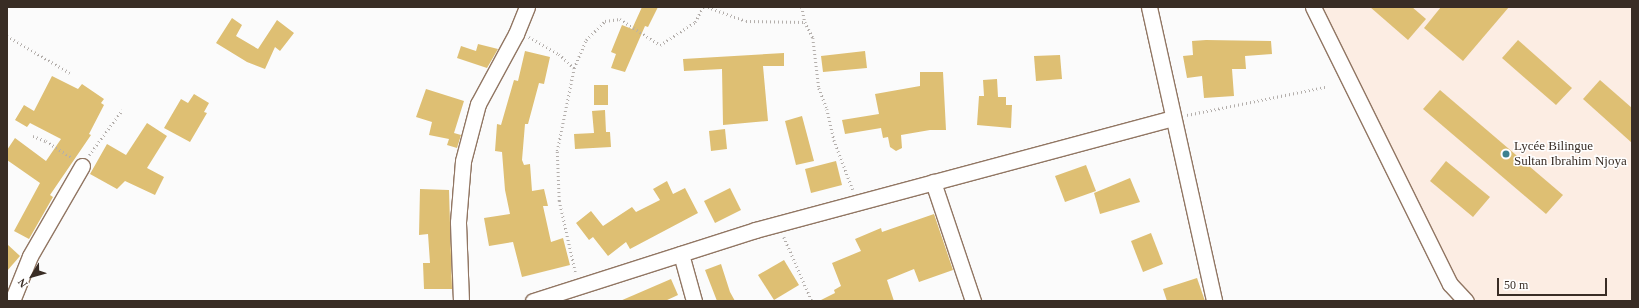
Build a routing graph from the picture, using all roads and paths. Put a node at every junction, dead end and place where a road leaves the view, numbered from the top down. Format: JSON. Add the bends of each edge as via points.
{"nodes":[{"id":1,"x":527,"y":7,"type":"edge"},
{"id":2,"x":703,"y":7,"type":"edge"},
{"id":3,"x":708,"y":7,"type":"edge"},
{"id":4,"x":802,"y":7,"type":"edge"},
{"id":5,"x":1149,"y":7,"type":"edge"},
{"id":6,"x":1313,"y":7,"type":"edge"},
{"id":7,"x":804,"y":22,"type":"junction"},
{"id":8,"x":516,"y":34,"type":"junction"},
{"id":9,"x":7,"y":36,"type":"edge"},
{"id":10,"x":574,"y":68,"type":"junction"},
{"id":11,"x":70,"y":73,"type":"dead end"},
{"id":12,"x":1325,"y":87,"type":"dead end"},
{"id":13,"x":122,"y":110,"type":"dead end"},
{"id":14,"x":1172,"y":118,"type":"junction"},
{"id":15,"x":33,"y":136,"type":"dead end"},
{"id":16,"x":82,"y":166,"type":"junction"},
{"id":17,"x":932,"y":182,"type":"junction"},
{"id":18,"x":857,"y":203,"type":"junction"},
{"id":19,"x":778,"y":224,"type":"junction"},
{"id":20,"x":680,"y":254,"type":"junction"},
{"id":21,"x":579,"y":286,"type":"junction"},
{"id":22,"x":12,"y":301,"type":"edge"},
{"id":23,"x":461,"y":301,"type":"edge"},
{"id":24,"x":533,"y":301,"type":"edge"},
{"id":25,"x":694,"y":301,"type":"edge"},
{"id":26,"x":812,"y":301,"type":"edge"},
{"id":27,"x":973,"y":301,"type":"edge"},
{"id":28,"x":1214,"y":301,"type":"edge"},
{"id":29,"x":1466,"y":301,"type":"edge"}],
"edges":[{"from":1,"to":8,"type":"street"},
{"from":2,"to":10,"type":"path","via":[[695,22],[660,45],[620,19],[605,21],[586,40]]},
{"from":3,"to":7,"type":"path","via":[[746,22]]},
{"from":4,"to":7,"type":"path"},
{"from":5,"to":14,"type":"street"},
{"from":6,"to":29,"type":"street","via":[[1450,284]]},
{"from":7,"to":18,"type":"path","via":[[813,38],[819,88],[834,140]]},
{"from":8,"to":10,"type":"path","via":[[531,37],[547,46]]},
{"from":8,"to":23,"type":"street","via":[[478,104],[463,161],[458,222]]},
{"from":9,"to":11,"type":"path"},
{"from":10,"to":21,"type":"path","via":[[557,150],[556,175],[559,200]]},
{"from":12,"to":14,"type":"path"},
{"from":13,"to":16,"type":"path"},
{"from":14,"to":17,"type":"street"},
{"from":14,"to":28,"type":"street"},
{"from":15,"to":16,"type":"path","via":[[46,141]]},
{"from":16,"to":22,"type":"street","via":[[30,256]]},
{"from":17,"to":18,"type":"street"},
{"from":17,"to":27,"type":"street"},
{"from":18,"to":19,"type":"street"},
{"from":19,"to":20,"type":"street"},
{"from":19,"to":26,"type":"path"},
{"from":20,"to":21,"type":"street"},
{"from":20,"to":25,"type":"street"},
{"from":21,"to":24,"type":"street"}]}
